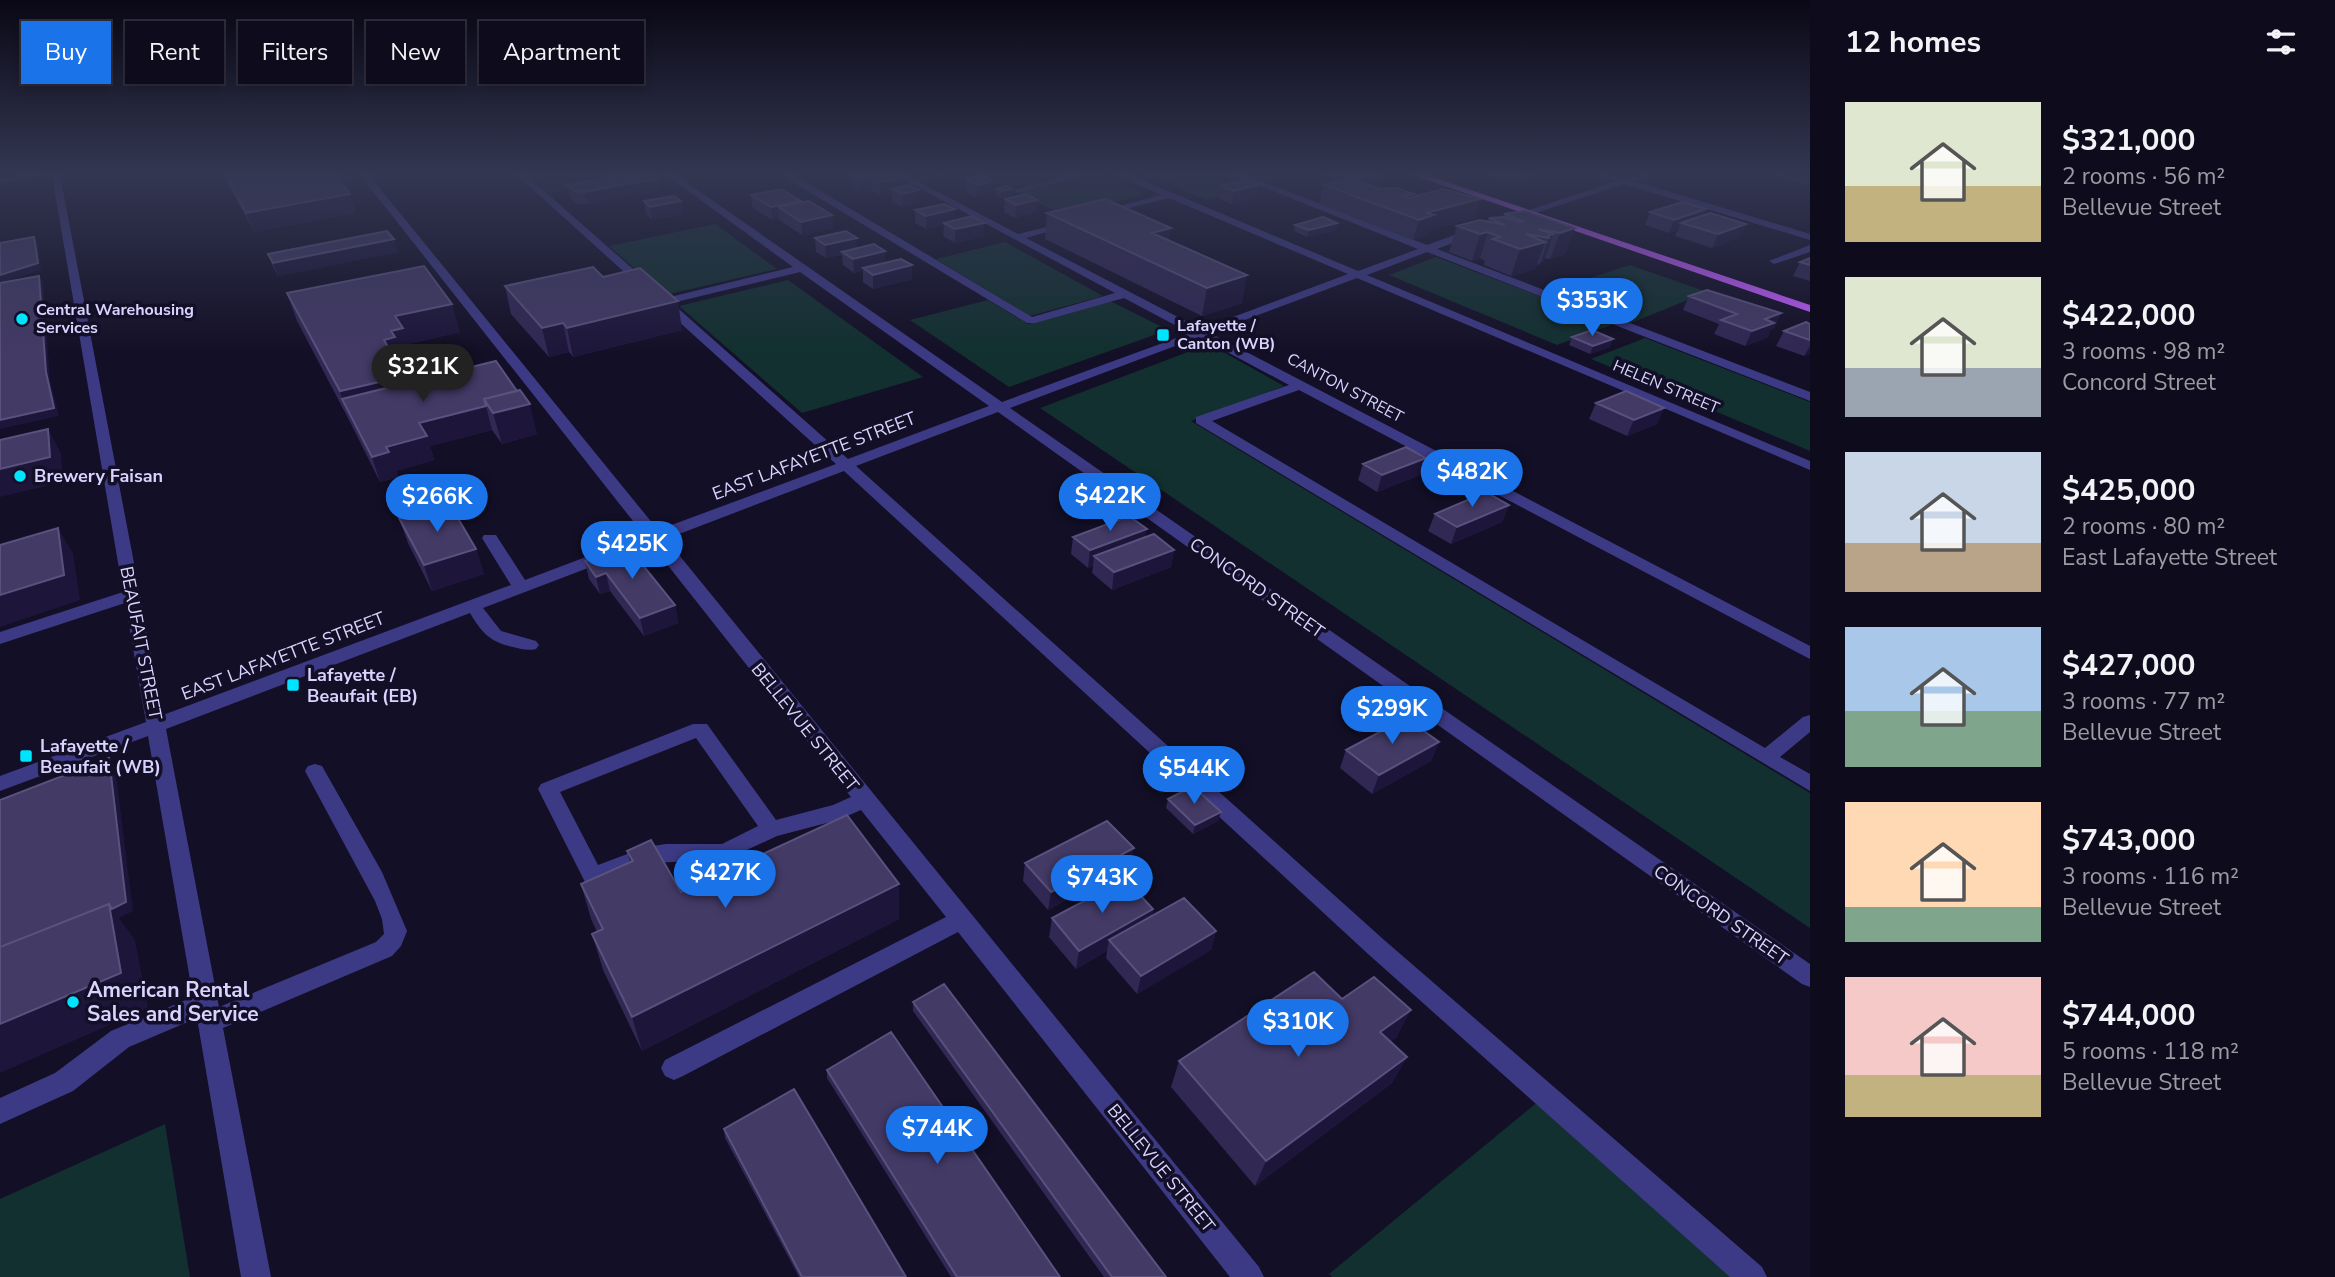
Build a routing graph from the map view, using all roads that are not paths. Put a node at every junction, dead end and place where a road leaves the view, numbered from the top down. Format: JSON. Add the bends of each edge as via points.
{"nodes":[{"id":1,"x":67,"y":235,"type":"edge"},
{"id":2,"x":407,"y":235,"type":"edge"},
{"id":3,"x":588,"y":235,"type":"edge"},
{"id":4,"x":755,"y":235,"type":"edge"},
{"id":5,"x":888,"y":235,"type":"edge"},
{"id":6,"x":1012,"y":235,"type":"edge"},
{"id":7,"x":1026,"y":235,"type":"edge"},
{"id":8,"x":1263,"y":235,"type":"edge"},
{"id":9,"x":1391,"y":235,"type":"edge"},
{"id":10,"x":1466,"y":235,"type":"edge"},
{"id":11,"x":1593,"y":235,"type":"edge"},
{"id":12,"x":1017,"y":237,"type":"junction"},
{"id":13,"x":1810,"y":248,"type":"edge"},
{"id":14,"x":1428,"y":249,"type":"junction"},
{"id":15,"x":1774,"y":261,"type":"dead end"},
{"id":16,"x":802,"y":268,"type":"junction"},
{"id":17,"x":1357,"y":275,"type":"junction"},
{"id":18,"x":1124,"y":294,"type":"junction"},
{"id":19,"x":664,"y":302,"type":"junction"},
{"id":20,"x":1810,"y":309,"type":"edge"},
{"id":21,"x":1201,"y":333,"type":"junction"},
{"id":22,"x":1302,"y":385,"type":"junction"},
{"id":23,"x":1810,"y":397,"type":"edge"},
{"id":24,"x":1000,"y":407,"type":"junction"},
{"id":25,"x":844,"y":466,"type":"junction"},
{"id":26,"x":1810,"y":466,"type":"edge"},
{"id":27,"x":490,"y":538,"type":"dead end"},
{"id":28,"x":653,"y":538,"type":"junction"},
{"id":29,"x":521,"y":587,"type":"junction"},
{"id":30,"x":131,"y":595,"type":"junction"},
{"id":31,"x":474,"y":605,"type":"junction"},
{"id":32,"x":0,"y":638,"type":"edge"},
{"id":33,"x":530,"y":645,"type":"dead end"},
{"id":34,"x":1810,"y":653,"type":"edge"},
{"id":35,"x":1810,"y":722,"type":"edge"},
{"id":36,"x":156,"y":725,"type":"junction"},
{"id":37,"x":1766,"y":758,"type":"junction"},
{"id":38,"x":316,"y":771,"type":"dead end"},
{"id":39,"x":0,"y":783,"type":"edge"},
{"id":40,"x":1810,"y":784,"type":"edge"},
{"id":41,"x":864,"y":800,"type":"junction"},
{"id":42,"x":771,"y":829,"type":"junction"},
{"id":43,"x":960,"y":919,"type":"junction"},
{"id":44,"x":1810,"y":977,"type":"edge"},
{"id":45,"x":208,"y":1013,"type":"junction"},
{"id":46,"x":674,"y":1069,"type":"dead end"},
{"id":47,"x":0,"y":1111,"type":"edge"},
{"id":48,"x":256,"y":1277,"type":"edge"},
{"id":49,"x":1249,"y":1277,"type":"edge"},
{"id":50,"x":1752,"y":1277,"type":"edge"}],
"edges":[{"from":1,"to":30,"type":"street","name":"BEAUFAIT STREET"},
{"from":2,"to":28,"type":"street","name":"BELLEVUE STREET"},
{"from":3,"to":19,"type":"street"},
{"from":4,"to":16,"type":"street","name":"CONCORD STREET"},
{"from":5,"to":18,"type":"street","via":[[1031,321]]},
{"from":6,"to":12,"type":"street","name":"CANTON STREET"},
{"from":7,"to":12,"type":"street"},
{"from":8,"to":17,"type":"street","name":"HELEN STREET"},
{"from":9,"to":14,"type":"street"},
{"from":10,"to":14,"type":"street","name":"EAST LAFAYETTE STREET"},
{"from":11,"to":20,"type":"main road"},
{"from":12,"to":18,"type":"street","name":"CANTON STREET"},
{"from":13,"to":15,"type":"street"},
{"from":14,"to":17,"type":"street","name":"EAST LAFAYETTE STREET"},
{"from":14,"to":23,"type":"street"},
{"from":16,"to":19,"type":"street"},
{"from":16,"to":24,"type":"street","name":"CONCORD STREET"},
{"from":17,"to":21,"type":"street","name":"EAST LAFAYETTE STREET"},
{"from":17,"to":26,"type":"street","name":"HELEN STREET"},
{"from":18,"to":21,"type":"street","name":"CANTON STREET"},
{"from":19,"to":25,"type":"street"},
{"from":21,"to":22,"type":"street","name":"CANTON STREET"},
{"from":21,"to":24,"type":"street","name":"EAST LAFAYETTE STREET"},
{"from":22,"to":34,"type":"street","name":"CANTON STREET"},
{"from":22,"to":37,"type":"street","via":[[1201,420]]},
{"from":24,"to":25,"type":"street","name":"EAST LAFAYETTE STREET"},
{"from":24,"to":44,"type":"street","name":"CONCORD STREET"},
{"from":25,"to":28,"type":"street","name":"EAST LAFAYETTE STREET"},
{"from":25,"to":50,"type":"street","via":[[1374,946]]},
{"from":27,"to":29,"type":"street"},
{"from":28,"to":29,"type":"street","name":"EAST LAFAYETTE STREET"},
{"from":28,"to":41,"type":"street","name":"BELLEVUE STREET"},
{"from":29,"to":31,"type":"street","name":"EAST LAFAYETTE STREET"},
{"from":30,"to":32,"type":"street"},
{"from":30,"to":36,"type":"street","name":"BEAUFAIT STREET"},
{"from":31,"to":33,"type":"street","via":[[497,639]]},
{"from":31,"to":36,"type":"street","name":"EAST LAFAYETTE STREET"},
{"from":35,"to":37,"type":"street"},
{"from":36,"to":39,"type":"street","name":"EAST LAFAYETTE STREET"},
{"from":36,"to":45,"type":"street","name":"BEAUFAIT STREET"},
{"from":37,"to":40,"type":"street"},
{"from":38,"to":45,"type":"street","via":[[379,889],[396,935],[384,949]]},
{"from":41,"to":42,"type":"street","via":[[838,812]]},
{"from":41,"to":43,"type":"street","name":"BELLEVUE STREET"},
{"from":42,"to":42,"type":"street","via":[[724,852],[646,855],[593,876],[548,789],[700,729]]},
{"from":43,"to":46,"type":"street"},
{"from":43,"to":49,"type":"street","name":"BELLEVUE STREET"},
{"from":45,"to":47,"type":"street","via":[[120,1039],[64,1082]]},
{"from":45,"to":48,"type":"street","name":"BEAUFAIT STREET"}]}
